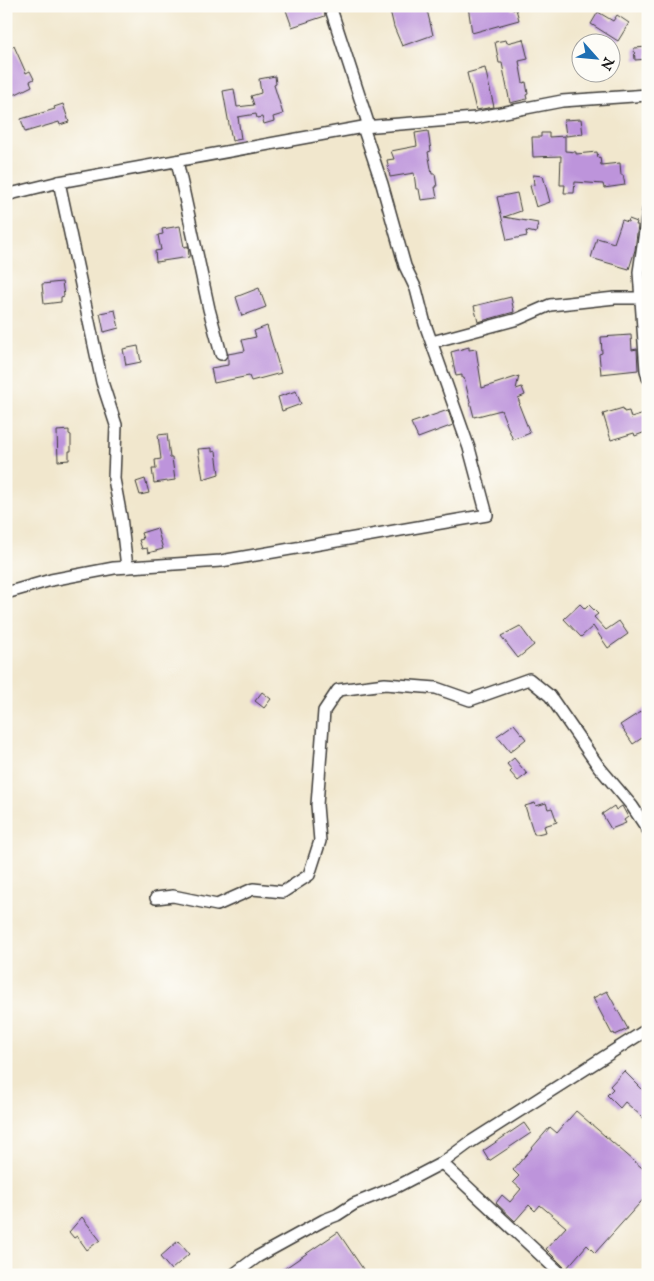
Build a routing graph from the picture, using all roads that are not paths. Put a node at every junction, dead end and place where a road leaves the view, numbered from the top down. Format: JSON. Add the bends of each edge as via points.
{"nodes":[{"id":1,"x":330,"y":6,"type":"edge"},
{"id":2,"x":648,"y":95,"type":"edge"},
{"id":3,"x":366,"y":126,"type":"junction"},
{"id":4,"x":177,"y":161,"type":"junction"},
{"id":5,"x":59,"y":182,"type":"junction"},
{"id":6,"x":6,"y":194,"type":"edge"},
{"id":7,"x":648,"y":211,"type":"edge"},
{"id":8,"x":640,"y":298,"type":"junction"},
{"id":9,"x":432,"y":342,"type":"junction"},
{"id":10,"x":221,"y":354,"type":"dead end"},
{"id":11,"x":648,"y":378,"type":"edge"},
{"id":12,"x":126,"y":567,"type":"junction"},
{"id":13,"x":6,"y":593,"type":"edge"},
{"id":14,"x":648,"y":830,"type":"edge"},
{"id":15,"x":156,"y":898,"type":"dead end"},
{"id":16,"x":648,"y":1029,"type":"edge"},
{"id":17,"x":442,"y":1163,"type":"junction"},
{"id":18,"x":233,"y":1275,"type":"edge"},
{"id":19,"x":562,"y":1275,"type":"edge"}],
"edges":[{"from":1,"to":3,"type":"street"},
{"from":2,"to":3,"type":"street","via":[[562,101],[475,118]]},
{"from":3,"to":4,"type":"street"},
{"from":3,"to":9,"type":"street","via":[[404,266],[416,289]]},
{"from":4,"to":5,"type":"street"},
{"from":4,"to":10,"type":"street"},
{"from":5,"to":6,"type":"street"},
{"from":5,"to":12,"type":"street","via":[[102,382],[116,425],[114,479]]},
{"from":7,"to":8,"type":"street","via":[[639,272]]},
{"from":8,"to":9,"type":"street","via":[[550,306],[518,319]]},
{"from":8,"to":11,"type":"street"},
{"from":9,"to":12,"type":"street","via":[[469,448],[487,515],[221,561]]},
{"from":12,"to":13,"type":"street","via":[[51,580]]},
{"from":14,"to":15,"type":"street","via":[[550,696],[529,679],[470,700],[436,688],[385,684],[338,690],[324,711],[317,805],[320,841],[309,875],[283,892],[253,889],[217,905],[173,896]]},
{"from":16,"to":17,"type":"street"},
{"from":17,"to":18,"type":"street","via":[[324,1220],[256,1257]]},
{"from":17,"to":19,"type":"street"}]}
